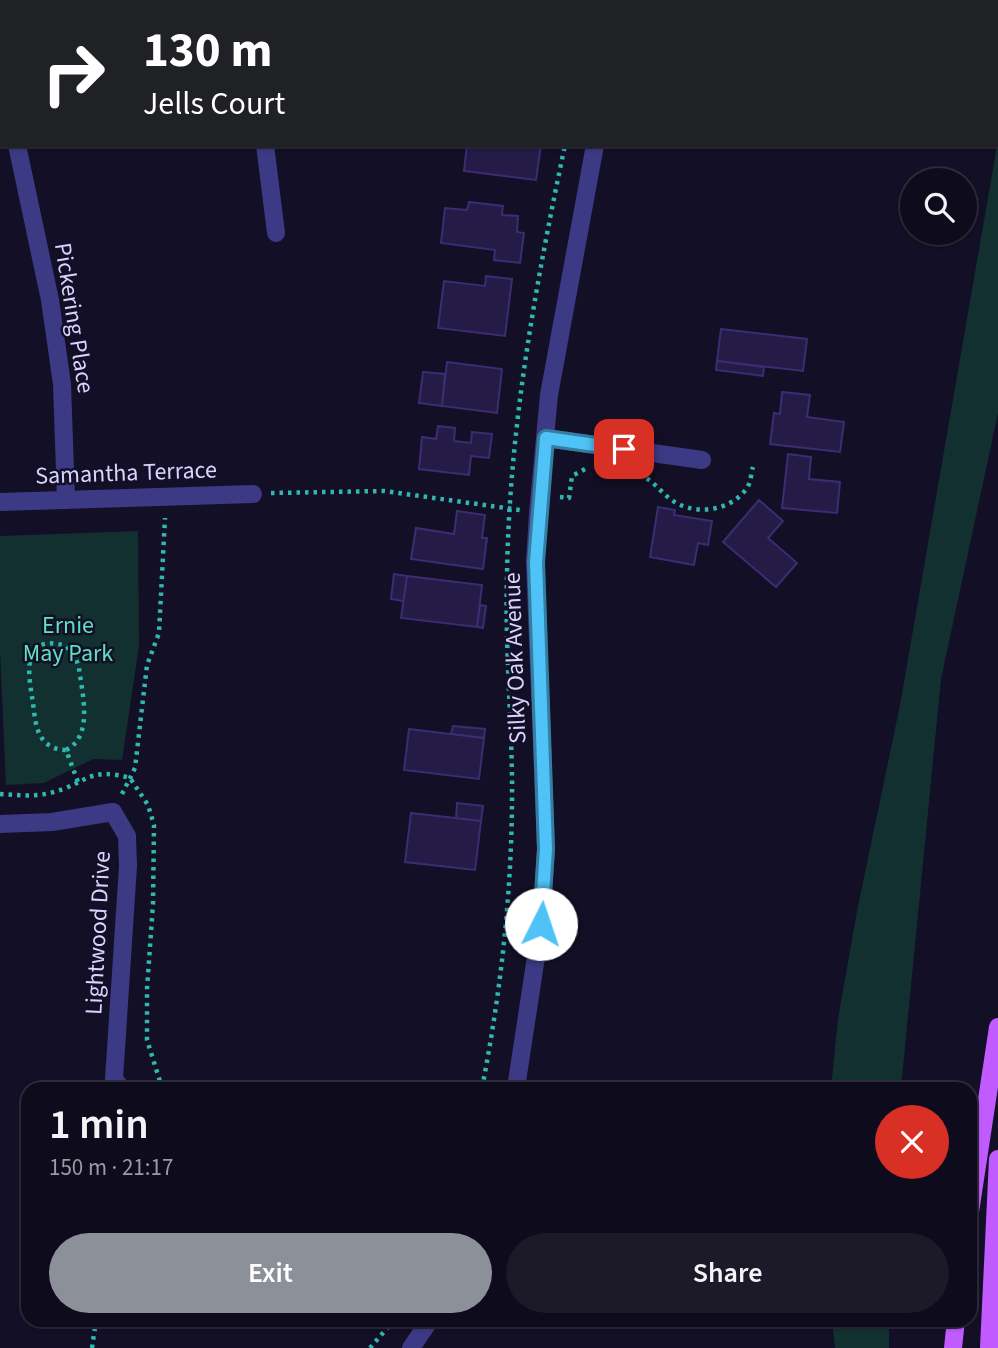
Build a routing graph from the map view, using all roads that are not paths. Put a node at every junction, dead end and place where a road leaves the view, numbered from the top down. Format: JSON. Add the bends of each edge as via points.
{"nodes":[{"id":1,"x":18,"y":147,"type":"edge"},
{"id":2,"x":265,"y":147,"type":"edge"},
{"id":3,"x":595,"y":147,"type":"edge"},
{"id":4,"x":276,"y":233,"type":"dead end"},
{"id":5,"x":546,"y":438,"type":"junction"},
{"id":6,"x":702,"y":460,"type":"dead end"},
{"id":7,"x":253,"y":494,"type":"road end"},
{"id":8,"x":66,"y":500,"type":"junction"},
{"id":9,"x":0,"y":502,"type":"edge"},
{"id":10,"x":0,"y":824,"type":"edge"},
{"id":11,"x":998,"y":1027,"type":"edge"},
{"id":12,"x":116,"y":1082,"type":"edge"},
{"id":13,"x":517,"y":1082,"type":"edge"},
{"id":14,"x":998,"y":1159,"type":"edge"},
{"id":15,"x":977,"y":1166,"type":"edge"},
{"id":16,"x":425,"y":1327,"type":"edge"},
{"id":17,"x":955,"y":1327,"type":"edge"},
{"id":18,"x":411,"y":1348,"type":"edge"},
{"id":19,"x":953,"y":1348,"type":"edge"},
{"id":20,"x":989,"y":1348,"type":"edge"}],
"edges":[{"from":1,"to":8,"type":"street","name":"Pickering Place","via":[[62,384]]},
{"from":2,"to":4,"type":"street"},
{"from":3,"to":5,"type":"street","name":"Silky Oak Avenue","via":[[549,395]]},
{"from":5,"to":6,"type":"street"},
{"from":5,"to":13,"type":"street","name":"Silky Oak Avenue","via":[[536,562],[546,849],[541,924]]},
{"from":7,"to":8,"type":"street","name":"Samantha Terrace"},
{"from":8,"to":9,"type":"street","name":"Samantha Terrace"},
{"from":10,"to":12,"type":"street","name":"Lightwood Drive","via":[[52,822],[113,812],[127,836]]},
{"from":11,"to":15,"type":"main road"},
{"from":14,"to":20,"type":"main road"},
{"from":16,"to":18,"type":"street"},
{"from":17,"to":19,"type":"main road"}]}
